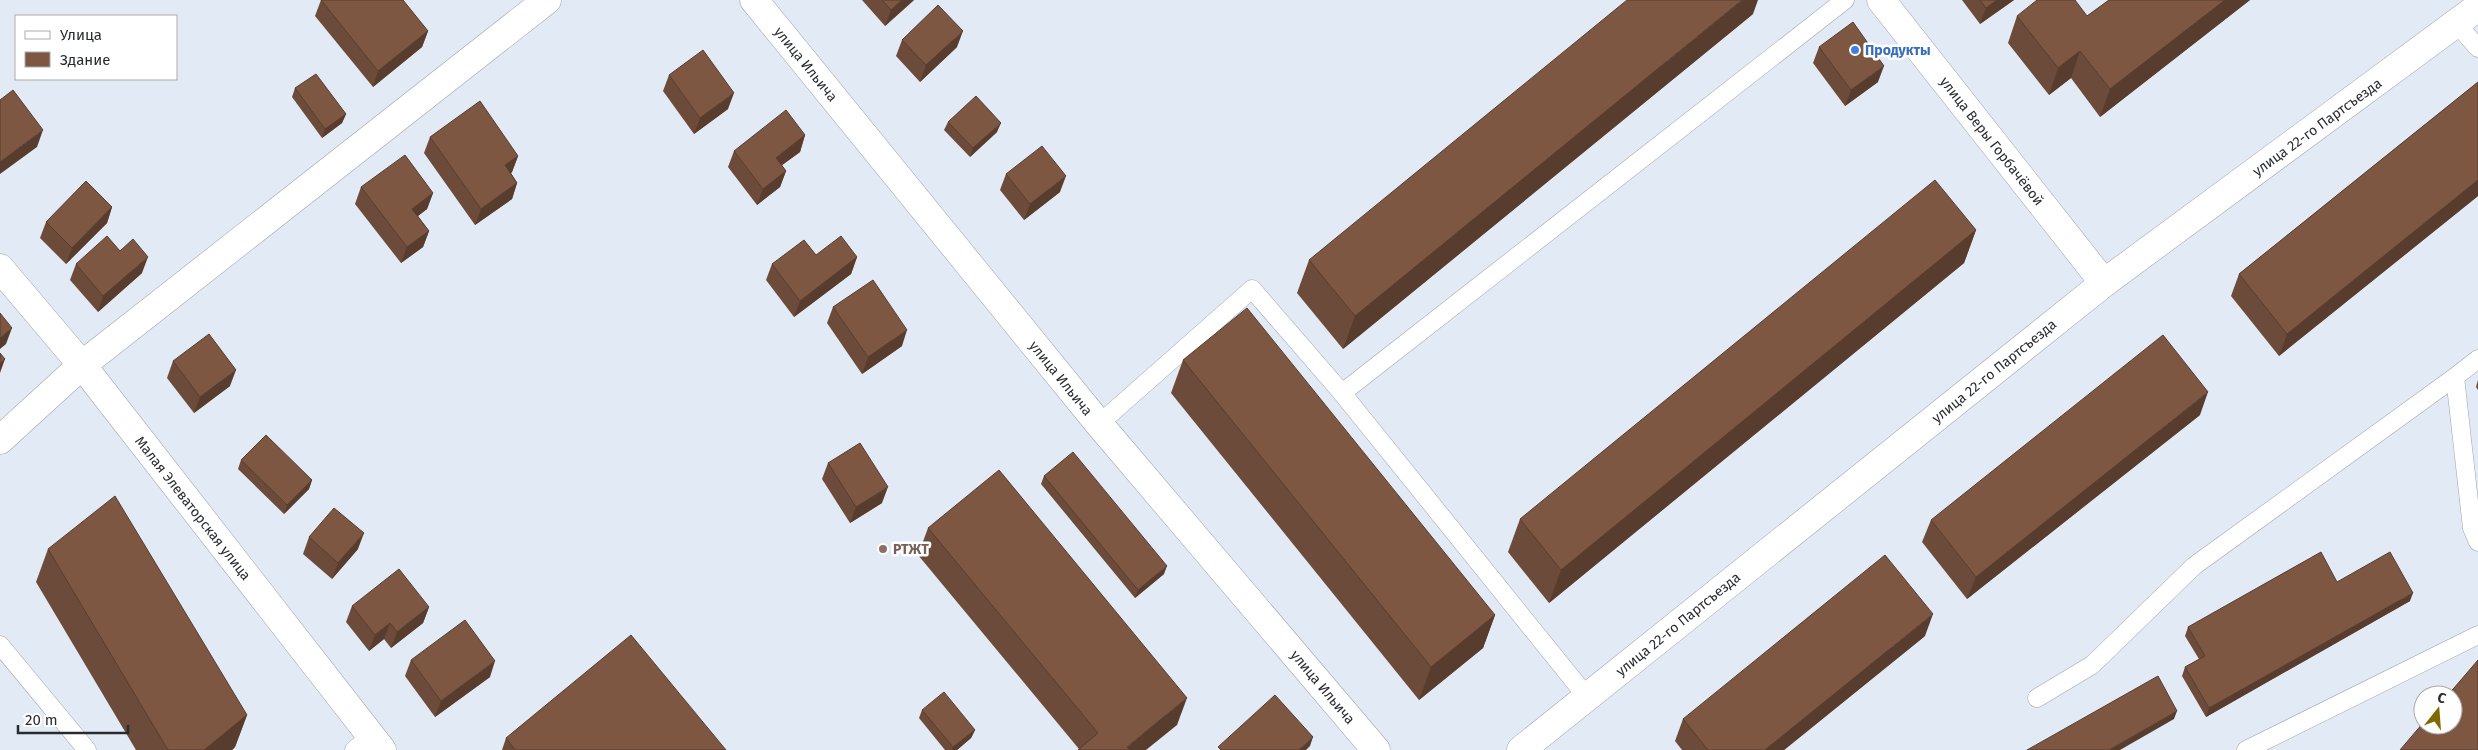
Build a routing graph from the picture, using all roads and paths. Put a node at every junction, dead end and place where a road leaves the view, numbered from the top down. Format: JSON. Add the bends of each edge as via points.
{"nodes":[{"id":1,"x":547,"y":0,"type":"edge"},
{"id":2,"x":754,"y":0,"type":"edge"},
{"id":3,"x":1845,"y":0,"type":"edge"},
{"id":4,"x":1881,"y":0,"type":"edge"},
{"id":5,"x":2478,"y":7,"type":"edge"},
{"id":6,"x":2457,"y":24,"type":"junction"},
{"id":7,"x":2478,"y":48,"type":"edge"},
{"id":8,"x":0,"y":268,"type":"edge"},
{"id":9,"x":2104,"y":283,"type":"junction"},
{"id":10,"x":2478,"y":359,"type":"edge"},
{"id":11,"x":82,"y":365,"type":"junction"},
{"id":12,"x":2455,"y":377,"type":"junction"},
{"id":13,"x":1342,"y":393,"type":"junction"},
{"id":14,"x":1099,"y":424,"type":"junction"},
{"id":15,"x":0,"y":440,"type":"edge"},
{"id":16,"x":2478,"y":542,"type":"edge"},
{"id":17,"x":2478,"y":635,"type":"edge"},
{"id":18,"x":0,"y":645,"type":"edge"},
{"id":19,"x":1587,"y":697,"type":"junction"},
{"id":20,"x":2037,"y":698,"type":"dead end"},
{"id":21,"x":369,"y":745,"type":"edge"},
{"id":22,"x":87,"y":750,"type":"edge"},
{"id":23,"x":1376,"y":750,"type":"edge"},
{"id":24,"x":1520,"y":750,"type":"edge"},
{"id":25,"x":2246,"y":750,"type":"edge"}],
"edges":[{"from":1,"to":11,"type":"street"},
{"from":2,"to":14,"type":"street","name":"улица Ильича"},
{"from":3,"to":13,"type":"lane"},
{"from":4,"to":9,"type":"street","name":"улица Веры Горбачёвой"},
{"from":5,"to":6,"type":"street","name":"улица 22-го Партсъезда"},
{"from":6,"to":7,"type":"lane"},
{"from":6,"to":9,"type":"street","name":"улица 22-го Партсъезда"},
{"from":8,"to":11,"type":"street","name":"Малая Элеваторская улица"},
{"from":9,"to":19,"type":"street","name":"улица 22-го Партсъезда"},
{"from":10,"to":12,"type":"lane"},
{"from":11,"to":15,"type":"street"},
{"from":11,"to":21,"type":"street","name":"Малая Элеваторская улица"},
{"from":12,"to":16,"type":"lane","via":[[2472,528]]},
{"from":12,"to":20,"type":"lane","via":[[2194,566],[2092,664]]},
{"from":13,"to":14,"type":"lane","via":[[1252,289]]},
{"from":13,"to":19,"type":"lane"},
{"from":14,"to":23,"type":"street","name":"улица Ильича"},
{"from":17,"to":25,"type":"lane"},
{"from":18,"to":22,"type":"lane"},
{"from":19,"to":24,"type":"street","name":"улица 22-го Партсъезда"}]}
